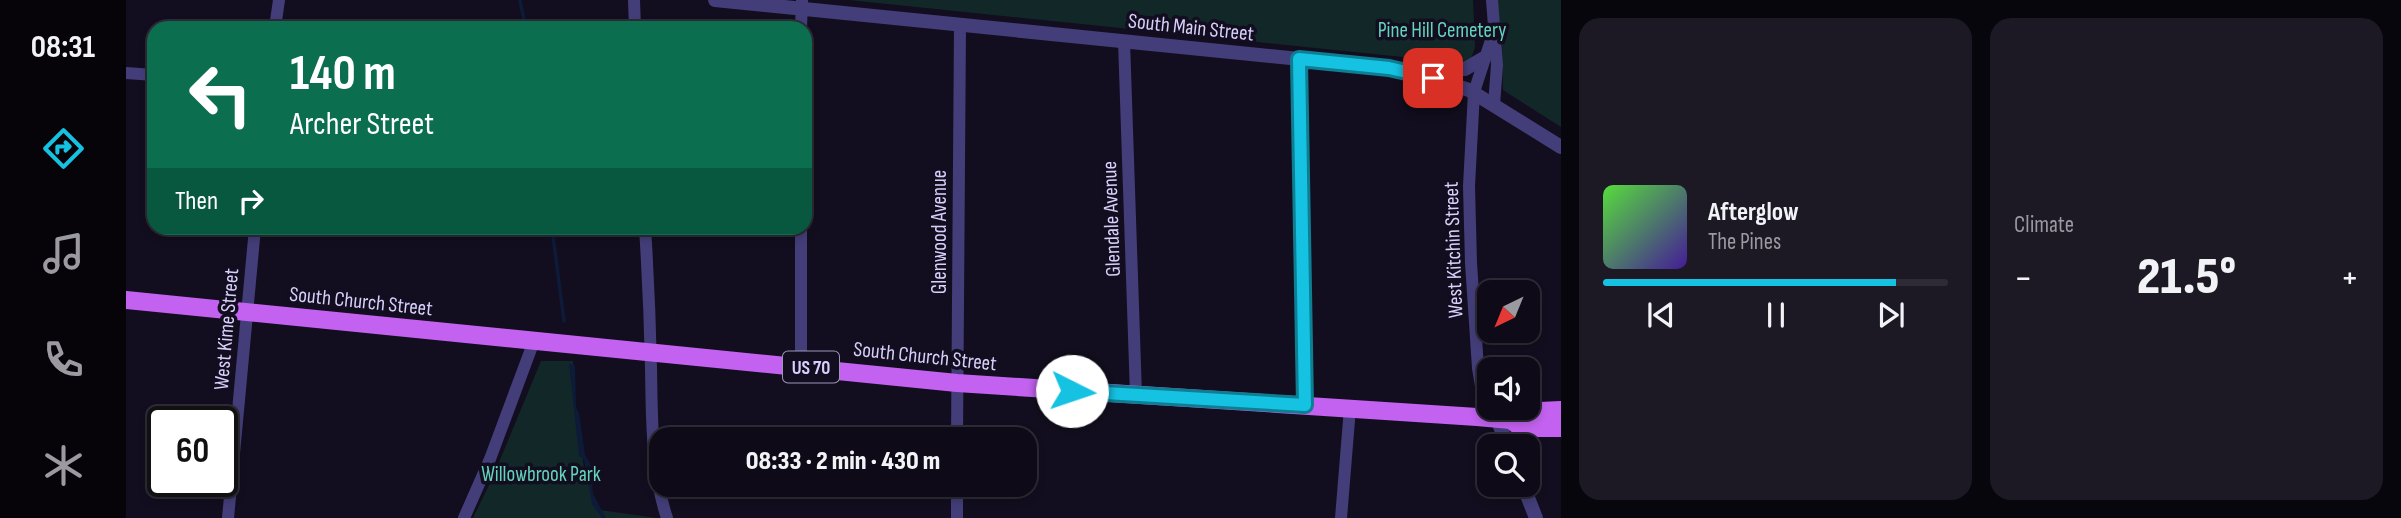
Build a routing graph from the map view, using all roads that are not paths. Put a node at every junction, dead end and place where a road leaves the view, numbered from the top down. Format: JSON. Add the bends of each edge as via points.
{"nodes":[{"id":1,"x":279,"y":0,"type":"edge"},
{"id":2,"x":634,"y":0,"type":"edge"},
{"id":3,"x":715,"y":0,"type":"edge"},
{"id":4,"x":1492,"y":0,"type":"edge"},
{"id":5,"x":801,"y":5,"type":"edge"},
{"id":6,"x":276,"y":21,"type":"edge"},
{"id":7,"x":635,"y":21,"type":"edge"},
{"id":8,"x":960,"y":25,"type":"junction"},
{"id":9,"x":1494,"y":30,"type":"junction"},
{"id":10,"x":1124,"y":41,"type":"junction"},
{"id":11,"x":1484,"y":58,"type":"junction"},
{"id":12,"x":1299,"y":59,"type":"junction"},
{"id":13,"x":1404,"y":71,"type":"junction"},
{"id":14,"x":126,"y":73,"type":"edge"},
{"id":15,"x":147,"y":74,"type":"edge"},
{"id":16,"x":1474,"y":92,"type":"junction"},
{"id":17,"x":1494,"y":105,"type":"junction"},
{"id":18,"x":1561,"y":147,"type":"edge"},
{"id":19,"x":255,"y":235,"type":"edge"},
{"id":20,"x":645,"y":235,"type":"edge"},
{"id":21,"x":801,"y":235,"type":"edge"},
{"id":22,"x":126,"y":300,"type":"edge"},
{"id":23,"x":247,"y":312,"type":"junction"},
{"id":24,"x":534,"y":341,"type":"junction"},
{"id":25,"x":651,"y":352,"type":"junction"},
{"id":26,"x":1477,"y":357,"type":"edge"},
{"id":27,"x":801,"y":366,"type":"junction"},
{"id":28,"x":957,"y":383,"type":"junction"},
{"id":29,"x":1136,"y":395,"type":"junction"},
{"id":30,"x":1305,"y":405,"type":"junction"},
{"id":31,"x":1350,"y":408,"type":"junction"},
{"id":32,"x":1561,"y":410,"type":"edge"},
{"id":33,"x":1540,"y":411,"type":"edge"},
{"id":34,"x":1477,"y":412,"type":"edge"},
{"id":35,"x":1508,"y":420,"type":"edge"},
{"id":36,"x":957,"y":427,"type":"edge"},
{"id":37,"x":1561,"y":428,"type":"edge"},
{"id":38,"x":957,"y":497,"type":"edge"},
{"id":39,"x":1528,"y":497,"type":"edge"},
{"id":40,"x":228,"y":518,"type":"edge"},
{"id":41,"x":464,"y":518,"type":"edge"},
{"id":42,"x":667,"y":518,"type":"edge"},
{"id":43,"x":957,"y":518,"type":"edge"},
{"id":44,"x":1341,"y":518,"type":"edge"},
{"id":45,"x":1536,"y":518,"type":"edge"}],
"edges":[{"from":1,"to":6,"type":"street"},
{"from":2,"to":7,"type":"street"},
{"from":3,"to":5,"type":"street","name":"South Main Street"},
{"from":4,"to":9,"type":"street"},
{"from":5,"to":8,"type":"street","name":"South Main Street"},
{"from":8,"to":10,"type":"street","name":"South Main Street"},
{"from":8,"to":28,"type":"street","name":"Glenwood Avenue"},
{"from":9,"to":11,"type":"street","name":"West Kitchin Street"},
{"from":9,"to":17,"type":"street"},
{"from":10,"to":12,"type":"street","name":"South Main Street"},
{"from":10,"to":29,"type":"street","name":"Glendale Avenue"},
{"from":11,"to":13,"type":"street","via":[[1465,69]]},
{"from":11,"to":16,"type":"street","name":"West Kitchin Street"},
{"from":12,"to":13,"type":"street","name":"South Main Street"},
{"from":12,"to":30,"type":"street"},
{"from":13,"to":16,"type":"street","name":"South Main Street"},
{"from":14,"to":15,"type":"street"},
{"from":16,"to":17,"type":"street","name":"South Main Street"},
{"from":16,"to":26,"type":"street","name":"West Kitchin Street","via":[[1469,186]]},
{"from":17,"to":18,"type":"street","name":"South Main Street"},
{"from":19,"to":23,"type":"street","name":"West Kime Street"},
{"from":20,"to":25,"type":"street"},
{"from":21,"to":27,"type":"street"},
{"from":22,"to":23,"type":"main road","name":"South Church Street","number":"US 70"},
{"from":23,"to":24,"type":"main road","name":"South Church Street","number":"US 70"},
{"from":23,"to":40,"type":"street","name":"West Kime Street"},
{"from":24,"to":25,"type":"main road","name":"South Church Street","number":"US 70"},
{"from":24,"to":41,"type":"street"},
{"from":25,"to":27,"type":"main road","name":"South Church Street","number":"US 70"},
{"from":25,"to":42,"type":"street","via":[[657,478]]},
{"from":27,"to":28,"type":"main road","name":"South Church Street","number":"US 70"},
{"from":28,"to":29,"type":"main road","name":"South Church Street","number":"US 70"},
{"from":28,"to":36,"type":"street","name":"Glenwood Avenue"},
{"from":29,"to":30,"type":"main road","name":"South Church Street","number":"US 70"},
{"from":30,"to":31,"type":"main road","name":"South Church Street","number":"US 70"},
{"from":31,"to":34,"type":"main road","name":"South Church Street","number":"US 70"},
{"from":31,"to":44,"type":"street"},
{"from":32,"to":33,"type":"main road","name":"South Church Street","number":"US 70"},
{"from":35,"to":37,"type":"main road","name":"South Church Street","number":"US 70","via":[[1521,428]]},
{"from":38,"to":43,"type":"street"},
{"from":39,"to":45,"type":"street"}]}
